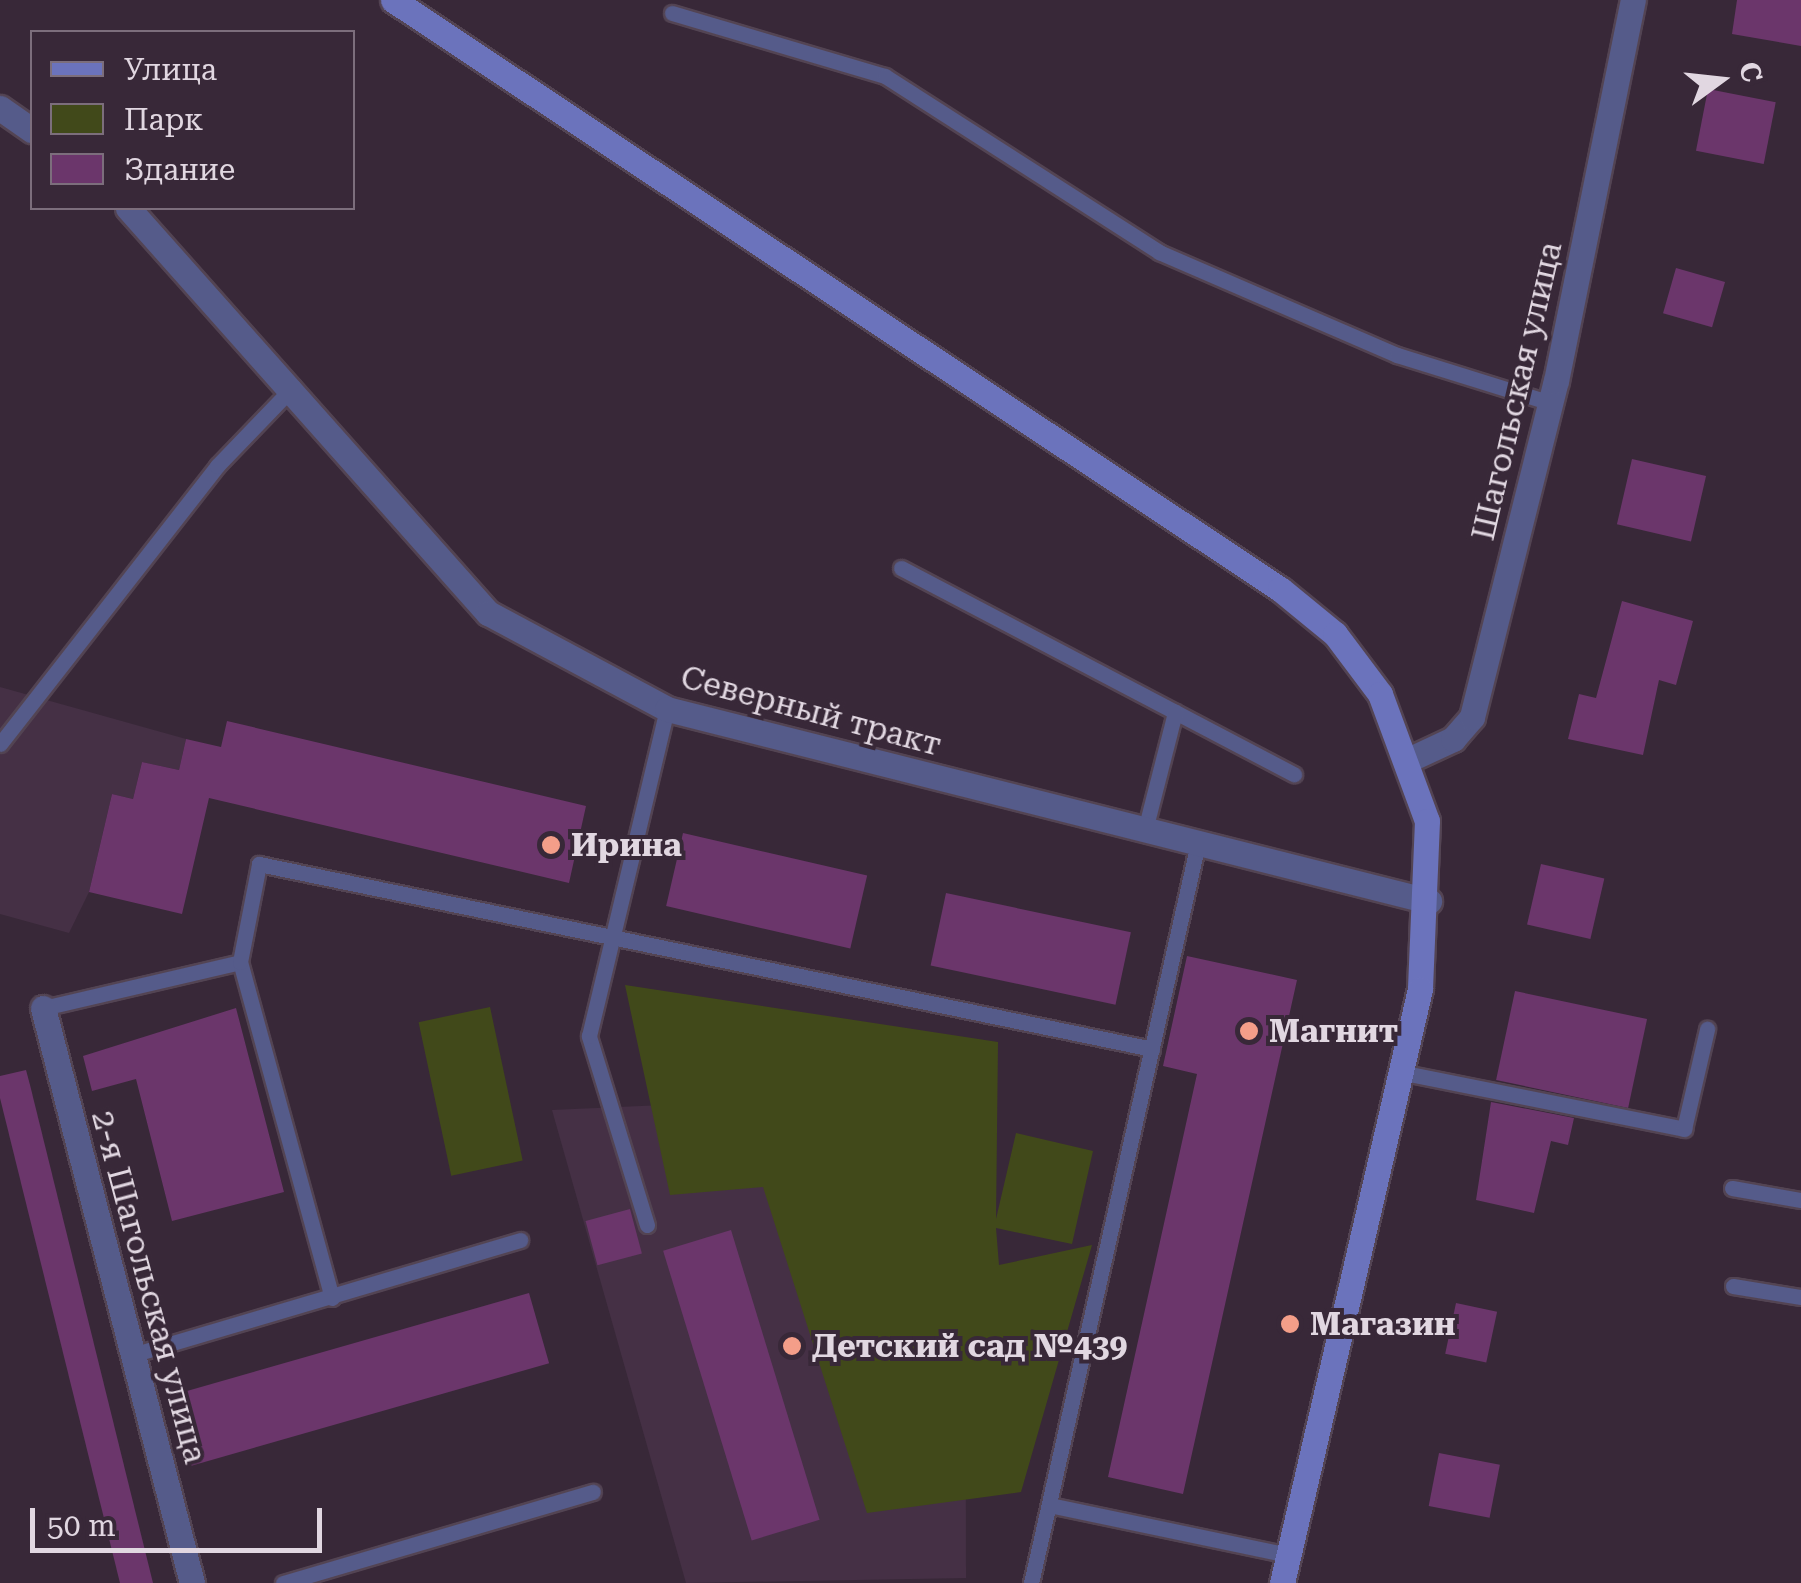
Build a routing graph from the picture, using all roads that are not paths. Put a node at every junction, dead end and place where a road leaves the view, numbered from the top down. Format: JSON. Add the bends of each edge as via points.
{"nodes":[{"id":1,"x":393,"y":0,"type":"edge"},
{"id":2,"x":1632,"y":0,"type":"edge"},
{"id":3,"x":672,"y":13,"type":"dead end"},
{"id":4,"x":0,"y":108,"type":"edge"},
{"id":5,"x":30,"y":129,"type":"edge"},
{"id":6,"x":130,"y":210,"type":"edge"},
{"id":7,"x":292,"y":387,"type":"junction"},
{"id":8,"x":1551,"y":403,"type":"junction"},
{"id":9,"x":901,"y":568,"type":"dead end"},
{"id":10,"x":666,"y":709,"type":"junction"},
{"id":11,"x":1175,"y":712,"type":"junction"},
{"id":12,"x":0,"y":744,"type":"edge"},
{"id":13,"x":1408,"y":760,"type":"junction"},
{"id":14,"x":1294,"y":774,"type":"dead end"},
{"id":15,"x":1145,"y":830,"type":"junction"},
{"id":16,"x":1198,"y":843,"type":"junction"},
{"id":17,"x":1429,"y":901,"type":"junction"},
{"id":18,"x":613,"y":934,"type":"junction"},
{"id":19,"x":240,"y":962,"type":"junction"},
{"id":20,"x":43,"y":1008,"type":"joint"},
{"id":21,"x":1707,"y":1029,"type":"dead end"},
{"id":22,"x":1152,"y":1049,"type":"junction"},
{"id":23,"x":1400,"y":1072,"type":"junction"},
{"id":24,"x":1732,"y":1188,"type":"dead end"},
{"id":25,"x":1801,"y":1200,"type":"edge"},
{"id":26,"x":648,"y":1225,"type":"dead end"},
{"id":27,"x":520,"y":1240,"type":"dead end"},
{"id":28,"x":1733,"y":1286,"type":"dead end"},
{"id":29,"x":1801,"y":1296,"type":"edge"},
{"id":30,"x":332,"y":1298,"type":"junction"},
{"id":31,"x":132,"y":1355,"type":"junction"},
{"id":32,"x":593,"y":1492,"type":"dead end"},
{"id":33,"x":1049,"y":1505,"type":"junction"},
{"id":34,"x":1289,"y":1555,"type":"junction"},
{"id":35,"x":192,"y":1583,"type":"edge"},
{"id":36,"x":284,"y":1583,"type":"edge"},
{"id":37,"x":1030,"y":1583,"type":"edge"},
{"id":38,"x":1282,"y":1583,"type":"edge"}],
"edges":[{"from":1,"to":13,"type":"main road","via":[[1280,589],[1335,634],[1380,694]]},
{"from":2,"to":8,"type":"street","name":"Шагольская улица"},
{"from":3,"to":8,"type":"lane","via":[[885,76],[1159,252],[1397,355]]},
{"from":4,"to":5,"type":"street"},
{"from":6,"to":7,"type":"street","name":"Северный тракт"},
{"from":7,"to":10,"type":"street","name":"Северный тракт","via":[[380,499],[488,613]]},
{"from":7,"to":12,"type":"lane","via":[[218,466]]},
{"from":8,"to":13,"type":"street","name":"Шагольская улица","via":[[1472,717],[1453,739]]},
{"from":9,"to":11,"type":"lane"},
{"from":10,"to":15,"type":"street","name":"Северный тракт"},
{"from":10,"to":18,"type":"lane"},
{"from":11,"to":14,"type":"lane"},
{"from":11,"to":15,"type":"lane"},
{"from":13,"to":17,"type":"main road","via":[[1426,822]]},
{"from":15,"to":16,"type":"street","name":"Северный тракт"},
{"from":16,"to":17,"type":"street","name":"Северный тракт"},
{"from":16,"to":22,"type":"lane"},
{"from":17,"to":23,"type":"main road"},
{"from":18,"to":19,"type":"lane","via":[[259,864]]},
{"from":18,"to":22,"type":"lane"},
{"from":18,"to":26,"type":"lane","via":[[589,1036]]},
{"from":19,"to":20,"type":"lane"},
{"from":19,"to":30,"type":"lane"},
{"from":20,"to":31,"type":"street","name":"2-я Шагольская улица"},
{"from":21,"to":23,"type":"lane","via":[[1684,1128]]},
{"from":22,"to":33,"type":"lane"},
{"from":23,"to":34,"type":"main road"},
{"from":24,"to":25,"type":"lane"},
{"from":27,"to":30,"type":"lane"},
{"from":28,"to":29,"type":"lane"},
{"from":30,"to":31,"type":"lane"},
{"from":31,"to":35,"type":"street","name":"2-я Шагольская улица"},
{"from":32,"to":36,"type":"lane"},
{"from":33,"to":34,"type":"lane"},
{"from":33,"to":37,"type":"lane"},
{"from":34,"to":38,"type":"main road"}]}
